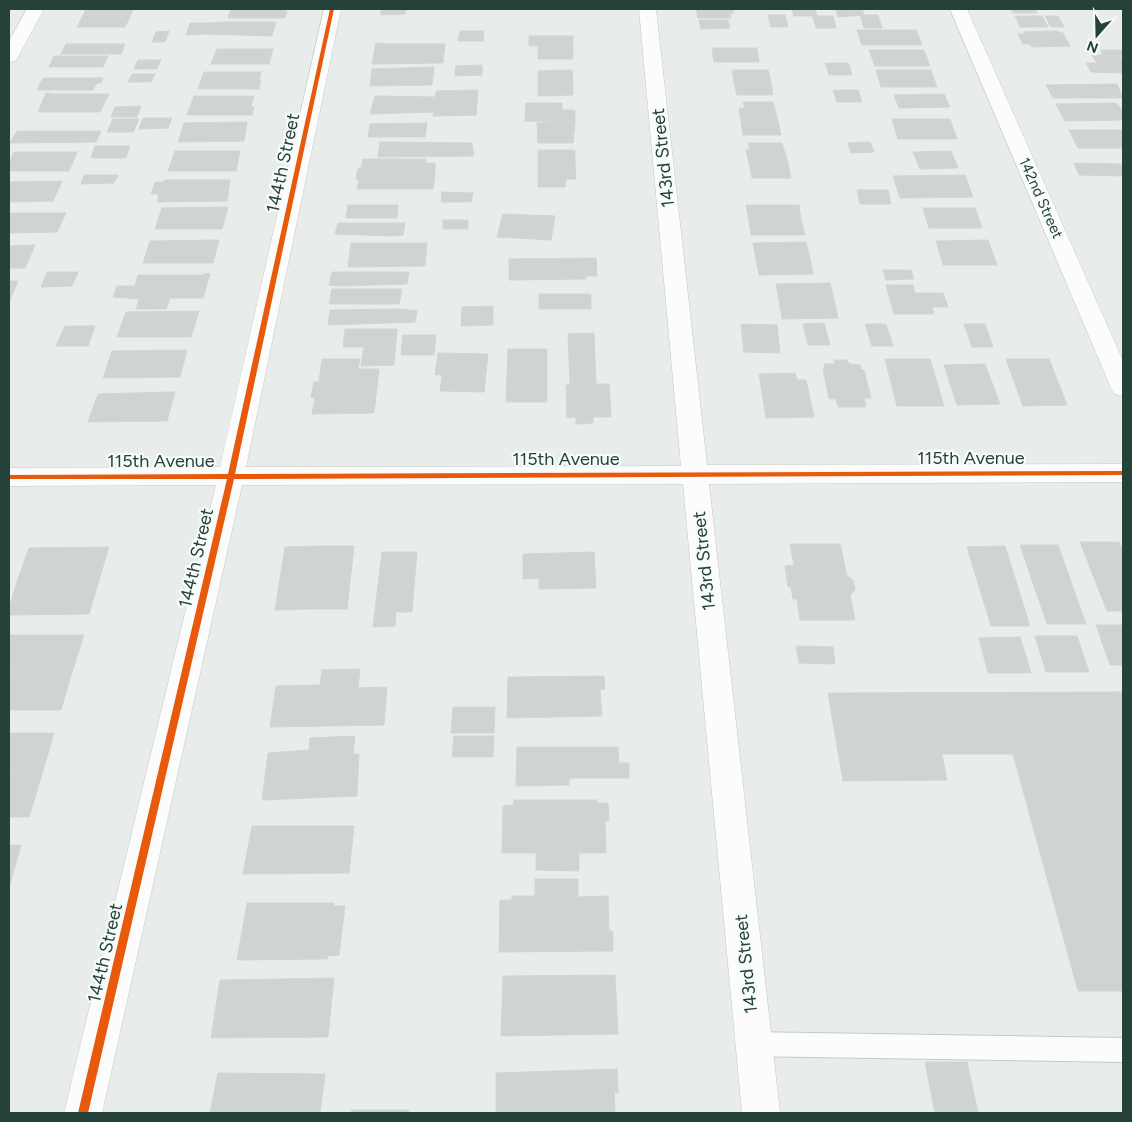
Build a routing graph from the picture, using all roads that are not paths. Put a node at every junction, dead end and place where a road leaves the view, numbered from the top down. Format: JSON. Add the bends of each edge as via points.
{"nodes":[{"id":1,"x":35,"y":9,"type":"edge"},
{"id":2,"x":332,"y":9,"type":"edge"},
{"id":3,"x":647,"y":9,"type":"edge"},
{"id":4,"x":958,"y":9,"type":"edge"},
{"id":5,"x":9,"y":57,"type":"edge"},
{"id":6,"x":1123,"y":388,"type":"edge"},
{"id":7,"x":1123,"y":473,"type":"edge"},
{"id":8,"x":695,"y":474,"type":"junction"},
{"id":9,"x":231,"y":475,"type":"junction"},
{"id":10,"x":9,"y":477,"type":"edge"},
{"id":11,"x":754,"y":1044,"type":"junction"},
{"id":12,"x":1123,"y":1050,"type":"edge"},
{"id":13,"x":83,"y":1113,"type":"edge"},
{"id":14,"x":761,"y":1113,"type":"edge"}],
"edges":[{"from":1,"to":5,"type":"street"},
{"from":2,"to":9,"type":"street","name":"144th Street"},
{"from":3,"to":8,"type":"street","name":"143rd Street"},
{"from":4,"to":6,"type":"street","name":"142nd Street"},
{"from":7,"to":8,"type":"street","name":"115th Avenue"},
{"from":8,"to":9,"type":"street","name":"115th Avenue"},
{"from":8,"to":11,"type":"street","name":"143rd Street"},
{"from":9,"to":10,"type":"street","name":"115th Avenue"},
{"from":9,"to":13,"type":"street","name":"144th Street"},
{"from":11,"to":12,"type":"lane"},
{"from":11,"to":14,"type":"street","name":"143rd Street"}]}
